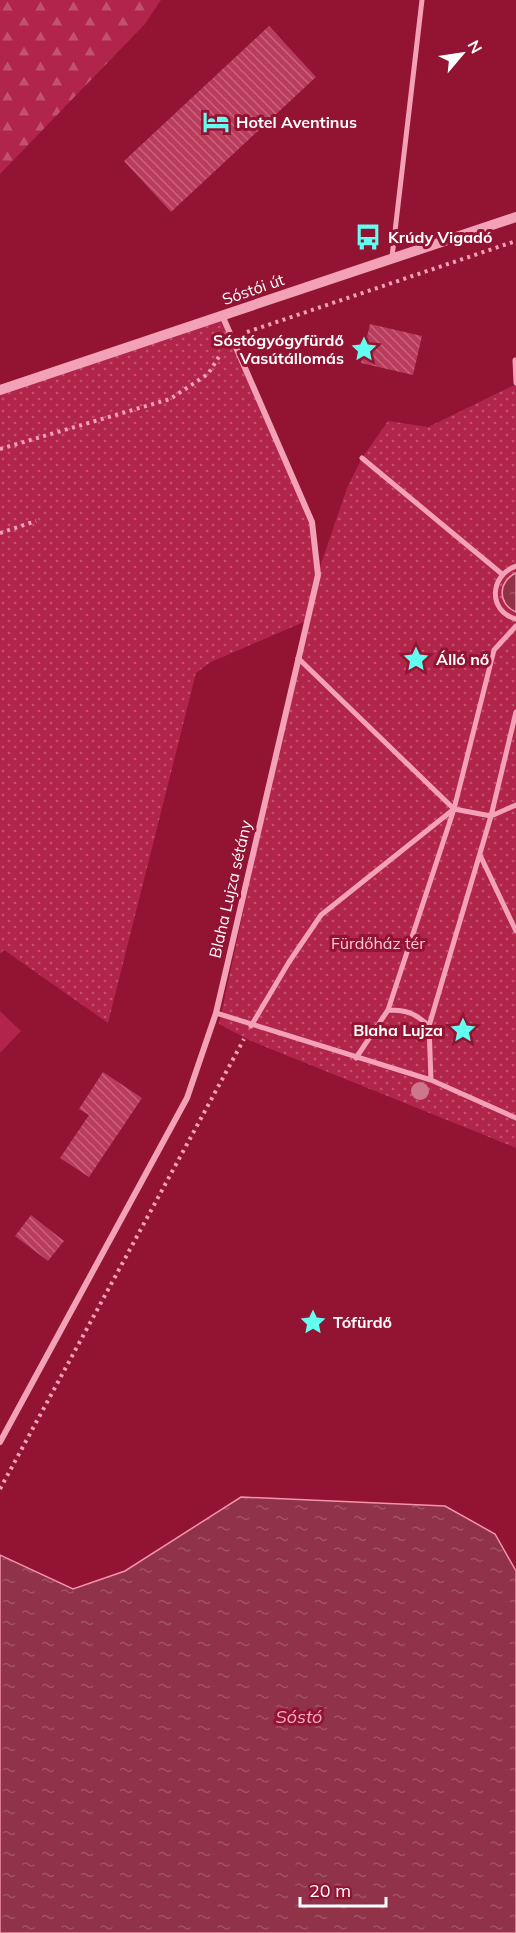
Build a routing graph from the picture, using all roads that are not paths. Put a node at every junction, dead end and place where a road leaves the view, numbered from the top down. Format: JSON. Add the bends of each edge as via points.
{"nodes":[{"id":1,"x":422,"y":0,"type":"edge"},
{"id":2,"x":516,"y":217,"type":"edge"},
{"id":3,"x":392,"y":257,"type":"junction"},
{"id":4,"x":222,"y":315,"type":"junction"},
{"id":5,"x":515,"y":360,"type":"edge"},
{"id":6,"x":516,"y":382,"type":"edge"},
{"id":7,"x":0,"y":390,"type":"edge"},
{"id":8,"x":362,"y":458,"type":"dead end"},
{"id":9,"x":516,"y":566,"type":"edge"},
{"id":10,"x":502,"y":574,"type":"junction"},
{"id":11,"x":516,"y":619,"type":"edge"},
{"id":12,"x":516,"y":626,"type":"edge"},
{"id":13,"x":298,"y":658,"type":"junction"},
{"id":14,"x":516,"y":712,"type":"edge"},
{"id":15,"x":516,"y":805,"type":"edge"},
{"id":16,"x":454,"y":809,"type":"junction"},
{"id":17,"x":491,"y":816,"type":"junction"},
{"id":18,"x":480,"y":855,"type":"junction"},
{"id":19,"x":516,"y":931,"type":"edge"},
{"id":20,"x":388,"y":1010,"type":"junction"},
{"id":21,"x":216,"y":1013,"type":"junction"},
{"id":22,"x":251,"y":1026,"type":"junction"},
{"id":23,"x":429,"y":1026,"type":"junction"},
{"id":24,"x":357,"y":1058,"type":"junction"},
{"id":25,"x":431,"y":1080,"type":"junction"},
{"id":26,"x":516,"y":1118,"type":"edge"},
{"id":27,"x":0,"y":1442,"type":"edge"}],
"edges":[{"from":1,"to":3,"type":"street"},
{"from":2,"to":3,"type":"street","name":"Sóstói út"},
{"from":3,"to":4,"type":"street","name":"Sóstói út"},
{"from":4,"to":7,"type":"street","name":"Sóstói út"},
{"from":4,"to":13,"type":"street","name":"Blaha Lujza sétány","via":[[312,522],[318,575]]},
{"from":5,"to":6,"type":"street"},
{"from":8,"to":10,"type":"street"},
{"from":9,"to":10,"type":"street"},
{"from":10,"to":11,"type":"street","via":[[495,599],[505,614]]},
{"from":12,"to":16,"type":"street","via":[[494,650]]},
{"from":13,"to":16,"type":"street"},
{"from":13,"to":21,"type":"street","name":"Blaha Lujza sétány"},
{"from":14,"to":17,"type":"street"},
{"from":15,"to":17,"type":"street"},
{"from":16,"to":17,"type":"street"},
{"from":16,"to":20,"type":"street"},
{"from":16,"to":22,"type":"street","via":[[321,915]]},
{"from":17,"to":18,"type":"street"},
{"from":18,"to":19,"type":"street"},
{"from":18,"to":23,"type":"street"},
{"from":20,"to":23,"type":"street","via":[[406,1010]]},
{"from":20,"to":24,"type":"street"},
{"from":21,"to":22,"type":"street"},
{"from":21,"to":27,"type":"street","name":"Blaha Lujza sétány","via":[[187,1098]]},
{"from":22,"to":24,"type":"street"},
{"from":23,"to":25,"type":"street"},
{"from":24,"to":25,"type":"street"},
{"from":25,"to":26,"type":"street"}]}
